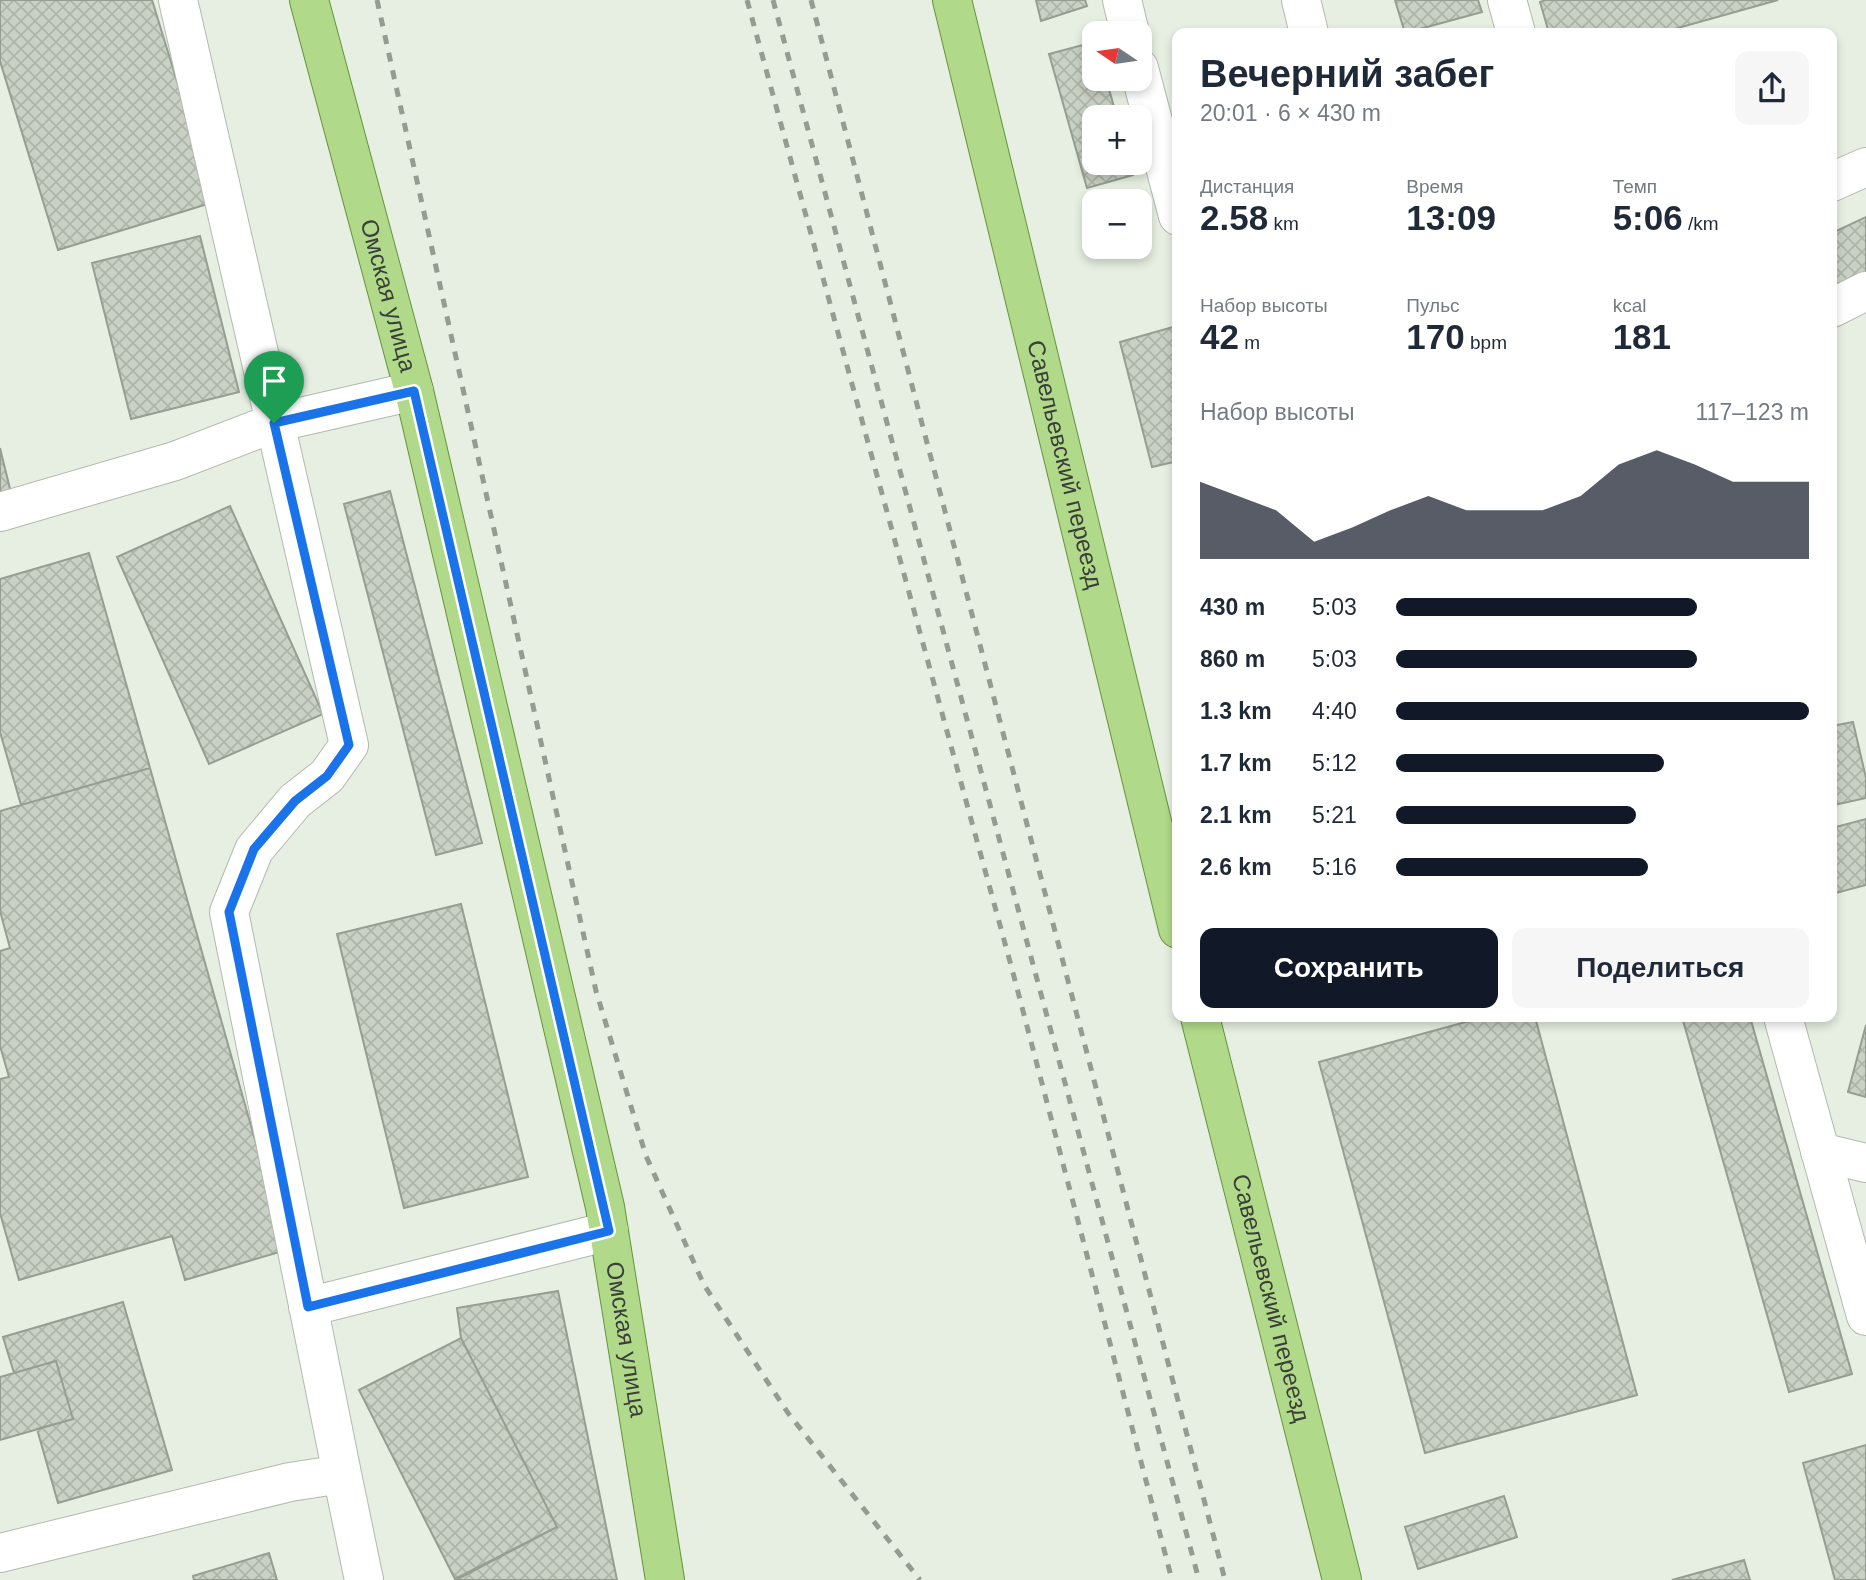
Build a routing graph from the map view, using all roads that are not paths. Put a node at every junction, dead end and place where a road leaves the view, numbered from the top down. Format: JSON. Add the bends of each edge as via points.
{"nodes":[{"id":1,"x":178,"y":0,"type":"edge"},
{"id":2,"x":309,"y":0,"type":"edge"},
{"id":3,"x":952,"y":0,"type":"edge"},
{"id":4,"x":1122,"y":0,"type":"edge"},
{"id":5,"x":1301,"y":0,"type":"edge"},
{"id":6,"x":1507,"y":0,"type":"edge"},
{"id":7,"x":1127,"y":21,"type":"edge"},
{"id":8,"x":1308,"y":28,"type":"edge"},
{"id":9,"x":1515,"y":28,"type":"edge"},
{"id":10,"x":1145,"y":91,"type":"edge"},
{"id":11,"x":1866,"y":167,"type":"edge"},
{"id":12,"x":1837,"y":180,"type":"edge"},
{"id":13,"x":1172,"y":193,"type":"edge"},
{"id":14,"x":1866,"y":291,"type":"edge"},
{"id":15,"x":1837,"y":306,"type":"edge"},
{"id":16,"x":414,"y":391,"type":"junction"},
{"id":17,"x":274,"y":423,"type":"junction"},
{"id":18,"x":0,"y":512,"type":"edge"},
{"id":19,"x":1172,"y":904,"type":"edge"},
{"id":20,"x":1201,"y":1022,"type":"edge"},
{"id":21,"x":1784,"y":1022,"type":"edge"},
{"id":22,"x":1820,"y":1152,"type":"junction"},
{"id":23,"x":1866,"y":1163,"type":"edge"},
{"id":24,"x":609,"y":1231,"type":"junction"},
{"id":25,"x":308,"y":1307,"type":"junction"},
{"id":26,"x":1866,"y":1316,"type":"edge"},
{"id":27,"x":342,"y":1474,"type":"junction"},
{"id":28,"x":0,"y":1553,"type":"edge"},
{"id":29,"x":364,"y":1580,"type":"edge"},
{"id":30,"x":665,"y":1580,"type":"edge"},
{"id":31,"x":1342,"y":1580,"type":"edge"}],
"edges":[{"from":1,"to":17,"type":"street"},
{"from":2,"to":16,"type":"main road","name":"Омская улица"},
{"from":3,"to":19,"type":"main road","name":"Савельевский переезд"},
{"from":4,"to":7,"type":"street"},
{"from":5,"to":8,"type":"street"},
{"from":6,"to":9,"type":"street"},
{"from":10,"to":13,"type":"street"},
{"from":11,"to":12,"type":"street"},
{"from":14,"to":15,"type":"street"},
{"from":16,"to":17,"type":"street"},
{"from":16,"to":24,"type":"main road","name":"Омская улица"},
{"from":17,"to":18,"type":"street","via":[[175,461]]},
{"from":17,"to":25,"type":"street","via":[[349,745],[327,776],[295,801],[254,849],[229,912]]},
{"from":20,"to":31,"type":"main road","name":"Савельевский переезд"},
{"from":21,"to":22,"type":"street"},
{"from":22,"to":23,"type":"street"},
{"from":22,"to":26,"type":"street"},
{"from":24,"to":25,"type":"street"},
{"from":24,"to":30,"type":"main road","name":"Омская улица"},
{"from":25,"to":27,"type":"street"},
{"from":27,"to":28,"type":"street","via":[[290,1482]]},
{"from":27,"to":29,"type":"street"}]}
